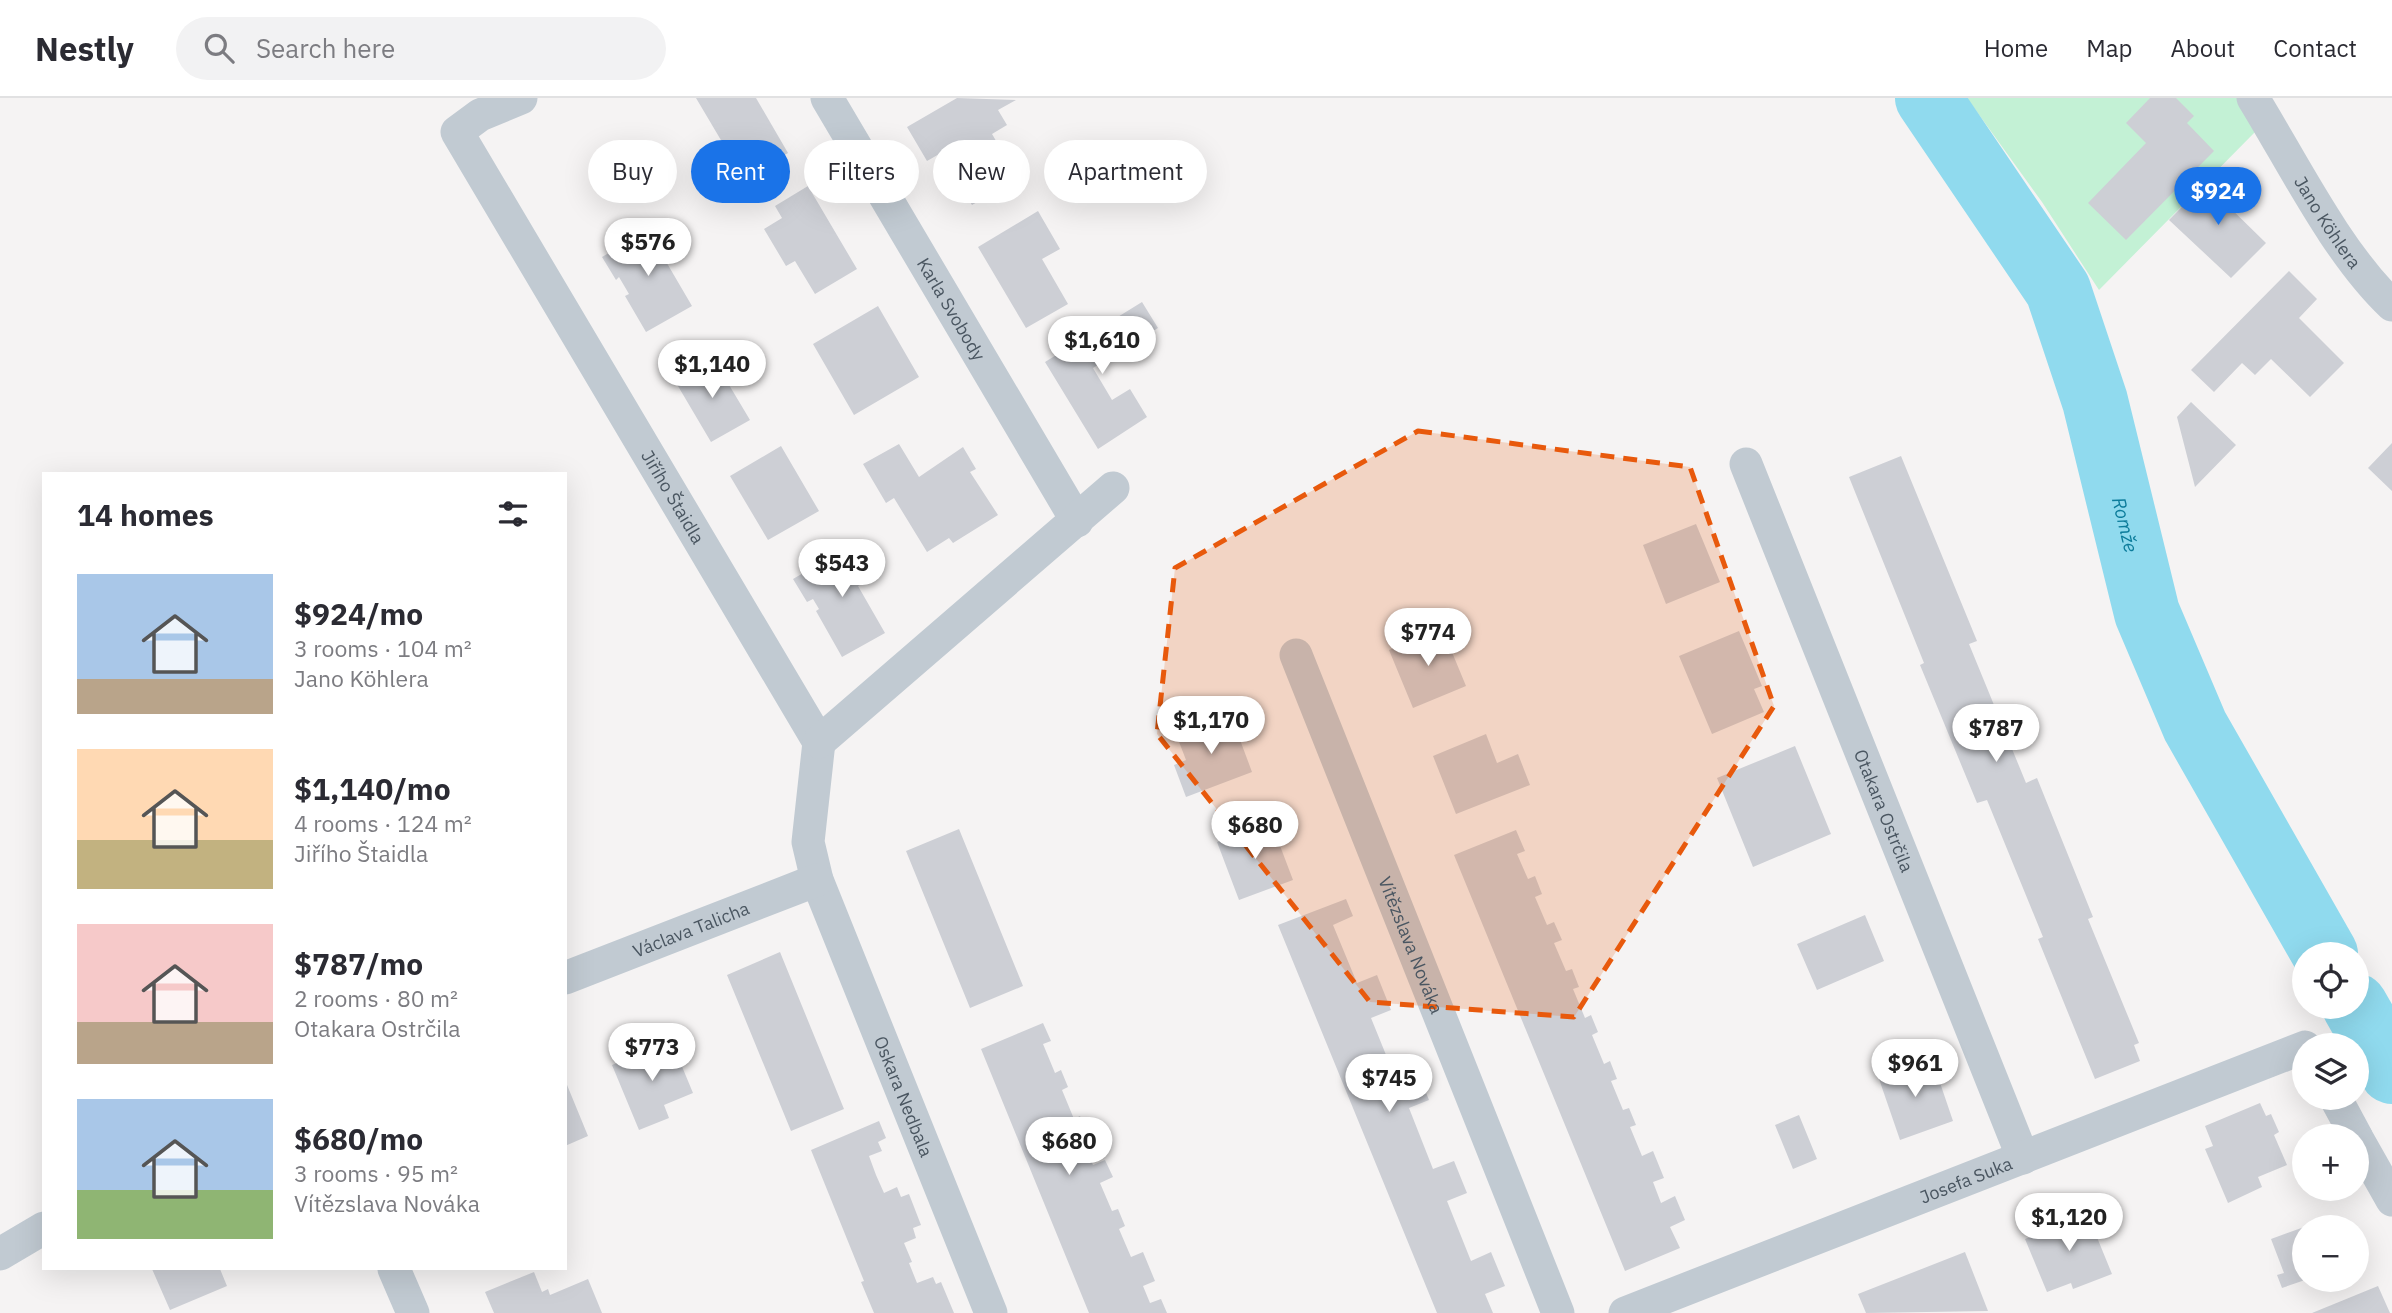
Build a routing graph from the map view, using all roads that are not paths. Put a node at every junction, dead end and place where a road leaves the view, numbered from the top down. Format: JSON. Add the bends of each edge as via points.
{"nodes":[{"id":1,"x":521,"y":98,"type":"edge"},
{"id":2,"x":827,"y":98,"type":"edge"},
{"id":3,"x":2253,"y":98,"type":"edge"},
{"id":4,"x":2392,"y":305,"type":"edge"},
{"id":5,"x":1746,"y":464,"type":"dead end"},
{"id":6,"x":1113,"y":488,"type":"dead end"},
{"id":7,"x":1077,"y":521,"type":"junction"},
{"id":8,"x":1296,"y":655,"type":"dead end"},
{"id":9,"x":820,"y":742,"type":"junction"},
{"id":10,"x":817,"y":880,"type":"junction"},
{"id":11,"x":567,"y":977,"type":"edge"},
{"id":12,"x":2292,"y":1052,"type":"edge"},
{"id":13,"x":2023,"y":1158,"type":"junction"},
{"id":14,"x":2369,"y":1159,"type":"edge"},
{"id":15,"x":2392,"y":1200,"type":"edge"},
{"id":16,"x":42,"y":1229,"type":"edge"},
{"id":17,"x":0,"y":1254,"type":"edge"},
{"id":18,"x":394,"y":1270,"type":"edge"},
{"id":19,"x":413,"y":1313,"type":"edge"},
{"id":20,"x":991,"y":1313,"type":"edge"},
{"id":21,"x":1558,"y":1313,"type":"edge"},
{"id":22,"x":1625,"y":1313,"type":"edge"}],
"edges":[{"from":1,"to":9,"type":"street","name":"Jiřího Štaidla","via":[[480,115],[457,132]]},
{"from":2,"to":7,"type":"street","name":"Karla Svobody"},
{"from":3,"to":4,"type":"street","name":"Jano Köhlera","via":[[2333,228]]},
{"from":5,"to":13,"type":"street","name":"Otakara Ostrčila"},
{"from":6,"to":7,"type":"street"},
{"from":7,"to":9,"type":"street"},
{"from":8,"to":21,"type":"street","name":"Vítězslava Nováka"},
{"from":9,"to":10,"type":"street","via":[[808,842]]},
{"from":10,"to":11,"type":"street","name":"Václava Talicha"},
{"from":10,"to":20,"type":"street","name":"Oskara Nedbala"},
{"from":12,"to":13,"type":"street","name":"Josefa Suka"},
{"from":13,"to":22,"type":"street","name":"Josefa Suka"},
{"from":14,"to":15,"type":"street"},
{"from":16,"to":17,"type":"street"},
{"from":18,"to":19,"type":"street"}]}
